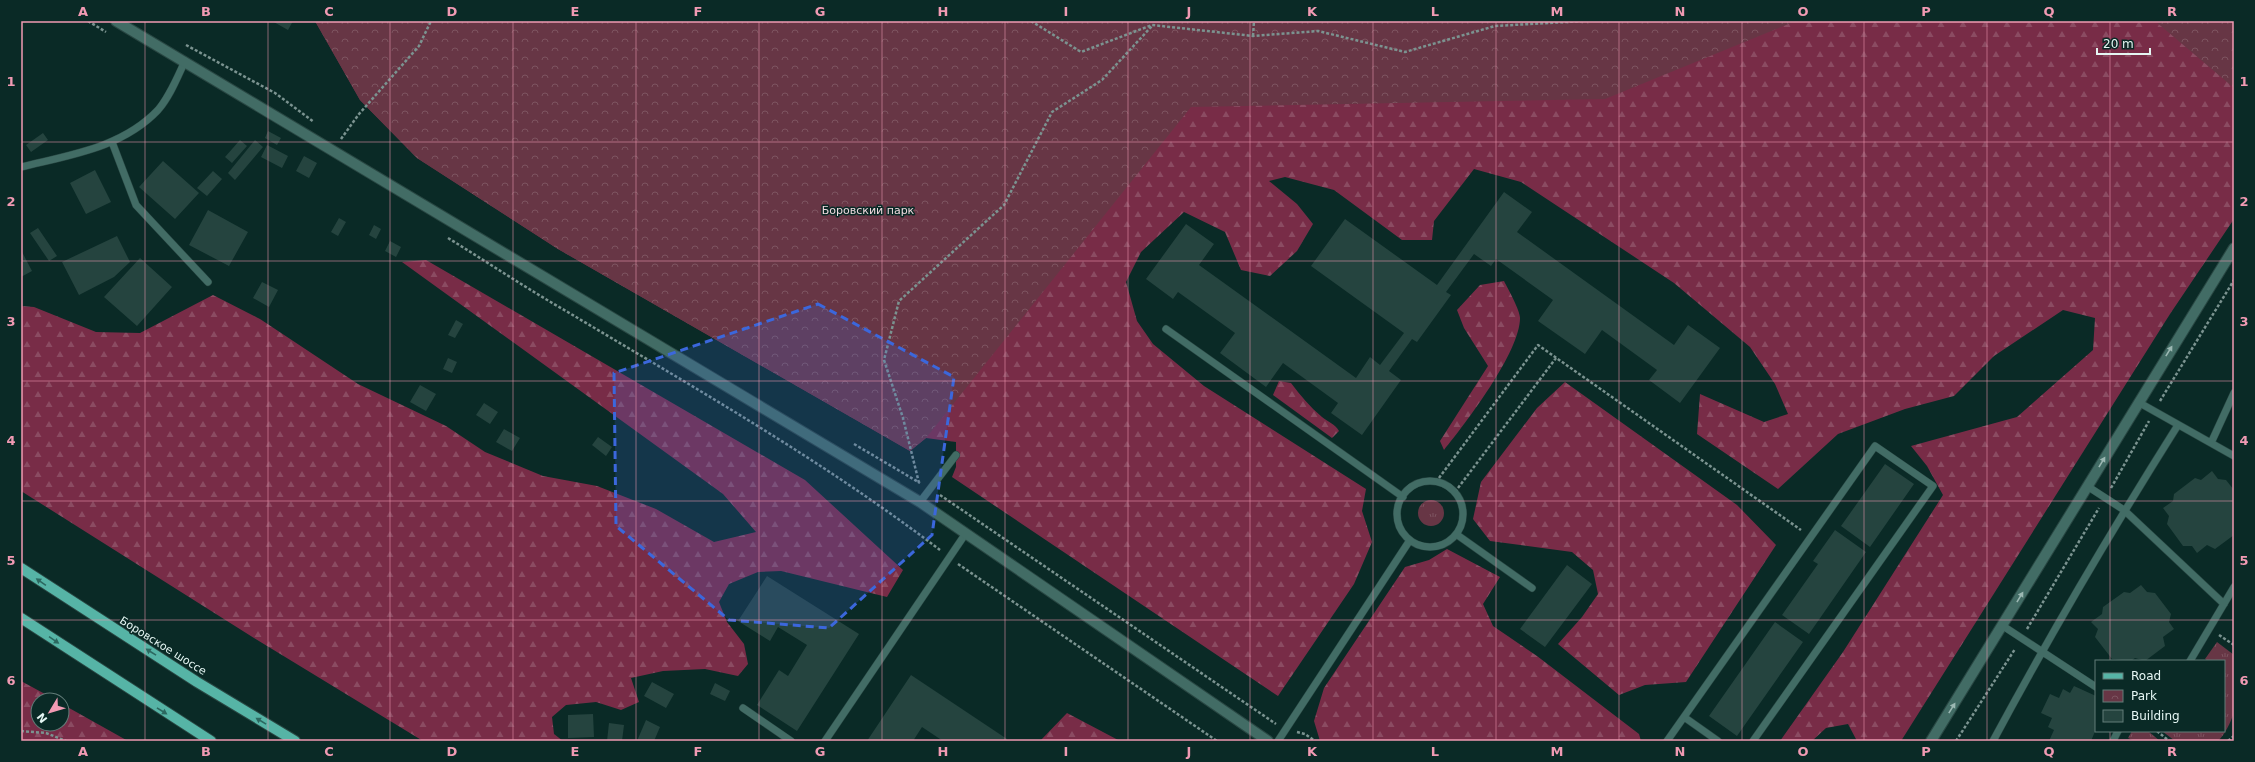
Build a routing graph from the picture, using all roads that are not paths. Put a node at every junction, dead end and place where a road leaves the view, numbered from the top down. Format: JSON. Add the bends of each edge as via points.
{"nodes":[{"id":1,"x":116,"y":21,"type":"edge"},
{"id":2,"x":185,"y":62,"type":"junction"},
{"id":3,"x":112,"y":142,"type":"junction"},
{"id":4,"x":21,"y":167,"type":"edge"},
{"id":5,"x":2234,"y":248,"type":"edge"},
{"id":6,"x":208,"y":282,"type":"dead end"},
{"id":7,"x":1166,"y":329,"type":"dead end"},
{"id":8,"x":2234,"y":393,"type":"edge"},
{"id":9,"x":2138,"y":402,"type":"junction"},
{"id":10,"x":2178,"y":425,"type":"junction"},
{"id":11,"x":2211,"y":443,"type":"junction"},
{"id":12,"x":956,"y":455,"type":"dead end"},
{"id":13,"x":2234,"y":456,"type":"edge"},
{"id":14,"x":2087,"y":486,"type":"junction"},
{"id":15,"x":1403,"y":497,"type":"junction"},
{"id":16,"x":920,"y":502,"type":"junction"},
{"id":17,"x":2124,"y":510,"type":"junction"},
{"id":18,"x":966,"y":533,"type":"junction"},
{"id":19,"x":1456,"y":534,"type":"junction"},
{"id":20,"x":1410,"y":540,"type":"junction"},
{"id":21,"x":21,"y":568,"type":"edge"},
{"id":22,"x":2234,"y":587,"type":"edge"},
{"id":23,"x":1532,"y":588,"type":"dead end"},
{"id":24,"x":2224,"y":604,"type":"junction"},
{"id":25,"x":21,"y":618,"type":"edge"},
{"id":26,"x":2003,"y":626,"type":"junction"},
{"id":27,"x":2042,"y":650,"type":"junction"},
{"id":28,"x":2191,"y":660,"type":"edge"},
{"id":29,"x":2095,"y":686,"type":"edge"},
{"id":30,"x":743,"y":708,"type":"dead end"},
{"id":31,"x":1684,"y":716,"type":"junction"},
{"id":32,"x":2118,"y":732,"type":"edge"},
{"id":33,"x":211,"y":741,"type":"edge"},
{"id":34,"x":295,"y":741,"type":"edge"},
{"id":35,"x":791,"y":741,"type":"edge"},
{"id":36,"x":825,"y":741,"type":"edge"},
{"id":37,"x":1268,"y":741,"type":"edge"},
{"id":38,"x":1278,"y":741,"type":"edge"},
{"id":39,"x":1667,"y":741,"type":"edge"},
{"id":40,"x":1718,"y":741,"type":"edge"},
{"id":41,"x":1753,"y":741,"type":"edge"},
{"id":42,"x":1931,"y":741,"type":"edge"},
{"id":43,"x":1994,"y":741,"type":"edge"},
{"id":44,"x":2113,"y":741,"type":"edge"}],
"edges":[{"from":1,"to":2,"type":"street"},
{"from":2,"to":3,"type":"lane","via":[[158,109],[143,123]]},
{"from":2,"to":16,"type":"street"},
{"from":3,"to":4,"type":"lane"},
{"from":3,"to":6,"type":"lane","via":[[136,205]]},
{"from":9,"to":5,"type":"street","one_way":true},
{"from":7,"to":15,"type":"lane"},
{"from":8,"to":11,"type":"lane"},
{"from":9,"to":10,"type":"lane"},
{"from":14,"to":9,"type":"street","one_way":true},
{"from":10,"to":11,"type":"lane"},
{"from":10,"to":17,"type":"lane"},
{"from":11,"to":13,"type":"lane"},
{"from":12,"to":16,"type":"lane"},
{"from":14,"to":17,"type":"lane"},
{"from":26,"to":14,"type":"street","one_way":true},
{"from":15,"to":19,"type":"lane","via":[[1415,485],[1425,482],[1446,485],[1461,501],[1462,522]]},
{"from":15,"to":20,"type":"lane","via":[[1398,511],[1398,522]]},
{"from":16,"to":18,"type":"street"},
{"from":17,"to":24,"type":"lane"},
{"from":17,"to":27,"type":"lane"},
{"from":18,"to":36,"type":"lane"},
{"from":18,"to":37,"type":"street"},
{"from":19,"to":20,"type":"lane","via":[[1441,545],[1430,547]]},
{"from":19,"to":23,"type":"lane"},
{"from":20,"to":38,"type":"lane"},
{"from":34,"to":21,"type":"main road","name":"Боровское шоссе","one_way":true,"via":[[190,678]]},
{"from":22,"to":24,"type":"lane"},
{"from":24,"to":28,"type":"lane"},
{"from":25,"to":33,"type":"main road","one_way":true},
{"from":26,"to":27,"type":"lane"},
{"from":42,"to":26,"type":"street","one_way":true},
{"from":27,"to":29,"type":"lane"},
{"from":27,"to":43,"type":"lane"},
{"from":30,"to":35,"type":"lane"},
{"from":31,"to":39,"type":"lane"},
{"from":31,"to":40,"type":"lane"},
{"from":31,"to":41,"type":"lane","via":[[1875,446],[1933,486]]},
{"from":32,"to":44,"type":"lane"}]}
